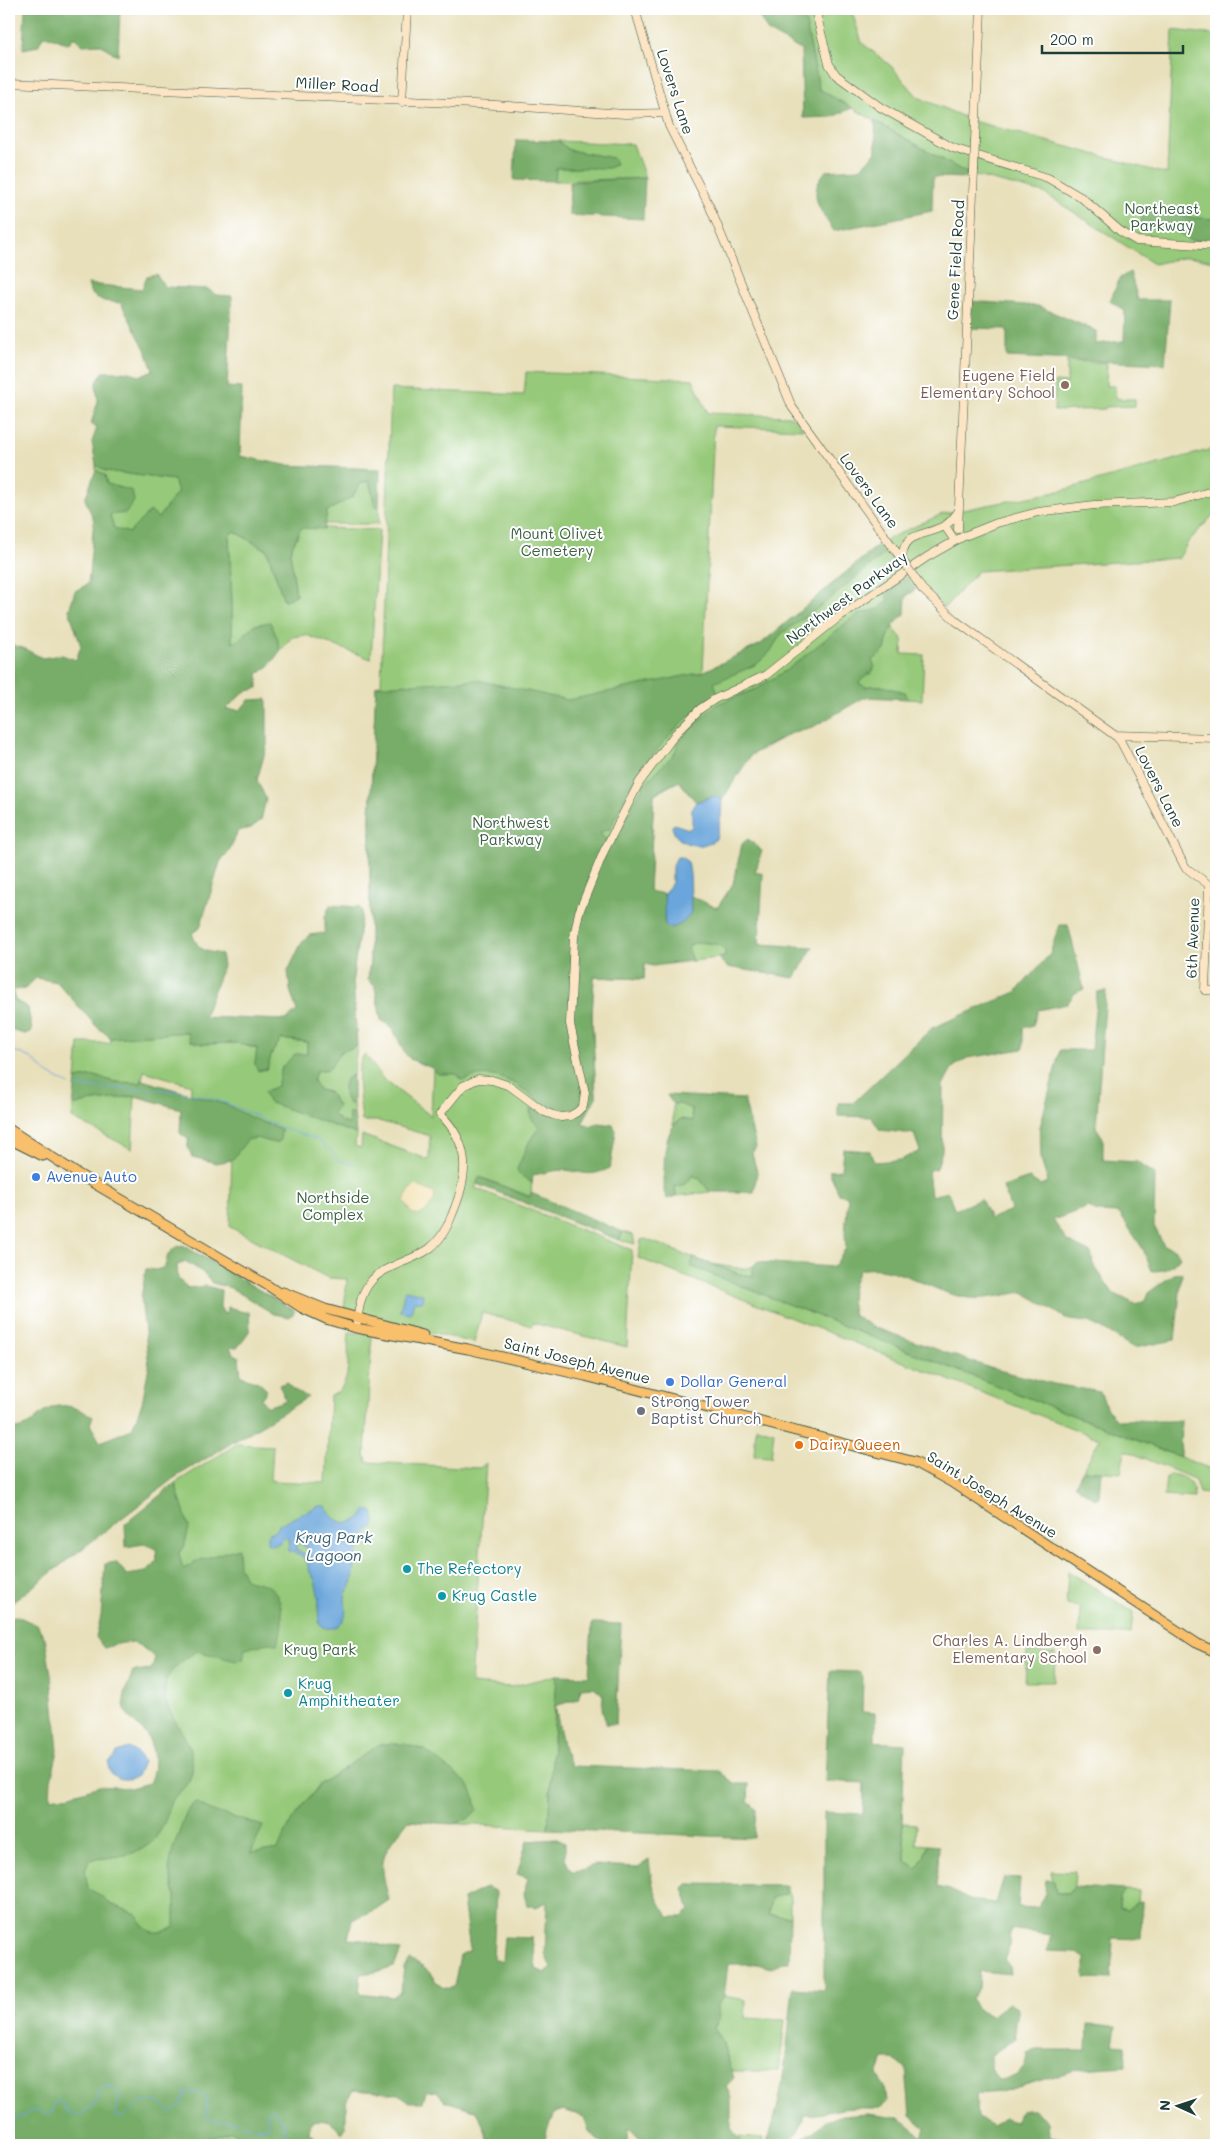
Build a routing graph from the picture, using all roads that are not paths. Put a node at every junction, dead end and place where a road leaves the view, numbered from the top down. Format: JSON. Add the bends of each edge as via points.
{"nodes":[{"id":1,"x":407,"y":9,"type":"edge"},
{"id":2,"x":635,"y":9,"type":"edge"},
{"id":3,"x":814,"y":9,"type":"edge"},
{"id":4,"x":981,"y":9,"type":"edge"},
{"id":5,"x":9,"y":83,"type":"edge"},
{"id":6,"x":402,"y":102,"type":"junction"},
{"id":7,"x":665,"y":114,"type":"junction"},
{"id":8,"x":1216,"y":246,"type":"edge"},
{"id":9,"x":1216,"y":490,"type":"edge"},
{"id":10,"x":958,"y":512,"type":"junction"},
{"id":11,"x":948,"y":524,"type":"junction"},
{"id":12,"x":958,"y":536,"type":"junction"},
{"id":13,"x":889,"y":542,"type":"junction"},
{"id":14,"x":906,"y":543,"type":"junction"},
{"id":15,"x":903,"y":562,"type":"junction"},
{"id":16,"x":1114,"y":735,"type":"junction"},
{"id":17,"x":1216,"y":738,"type":"edge"},
{"id":18,"x":1213,"y":888,"type":"edge"},
{"id":19,"x":1216,"y":991,"type":"edge"},
{"id":20,"x":9,"y":1129,"type":"edge"},
{"id":21,"x":9,"y":1139,"type":"edge"},
{"id":22,"x":61,"y":1164,"type":"junction"},
{"id":23,"x":267,"y":1285,"type":"junction"},
{"id":24,"x":358,"y":1317,"type":"junction"},
{"id":25,"x":356,"y":1328,"type":"junction"},
{"id":26,"x":468,"y":1349,"type":"junction"},
{"id":27,"x":1216,"y":1652,"type":"edge"}],
"edges":[{"from":1,"to":6,"type":"street"},
{"from":2,"to":7,"type":"street","name":"Lovers Lane"},
{"from":3,"to":8,"type":"street","via":[[829,64],[836,75],[888,111],[953,148],[1048,178],[1082,198],[1120,231],[1137,241]]},
{"from":4,"to":10,"type":"street","name":"Gene Field Road","bridge":true},
{"from":5,"to":6,"type":"street","name":"Miller Road"},
{"from":6,"to":7,"type":"street","name":"Miller Road"},
{"from":7,"to":13,"type":"street","name":"Lovers Lane","via":[[709,205],[792,407]]},
{"from":9,"to":12,"type":"street","name":"Northwest Parkway","via":[[1174,502],[1094,505],[1038,512]]},
{"from":10,"to":11,"type":"street"},
{"from":10,"to":12,"type":"street","name":"Gene Field Road"},
{"from":11,"to":12,"type":"street"},
{"from":11,"to":12,"type":"street"},
{"from":11,"to":14,"type":"street","via":[[915,536]]},
{"from":12,"to":24,"type":"street","name":"Northwest Parkway","via":[[839,617],[766,675],[700,709],[656,758],[626,806],[604,851],[576,924],[570,1024],[585,1093],[583,1106],[577,1112],[561,1117],[545,1112],[517,1090],[498,1081],[478,1079],[462,1086],[440,1114],[460,1141],[466,1169],[450,1220],[430,1248],[374,1278],[361,1298]]},
{"from":13,"to":14,"type":"street"},
{"from":13,"to":15,"type":"street","name":"Lovers Lane"},
{"from":14,"to":15,"type":"street","via":[[902,549]]},
{"from":15,"to":16,"type":"street","name":"Lovers Lane","bridge":true,"via":[[934,602],[956,621]]},
{"from":16,"to":17,"type":"street"},
{"from":16,"to":18,"type":"street","name":"Lovers Lane","via":[[1121,742],[1185,867]]},
{"from":18,"to":19,"type":"street","name":"6th Avenue","via":[[1205,990]]},
{"from":20,"to":22,"type":"main road","name":"Saint Joseph Avenue"},
{"from":21,"to":22,"type":"main road","name":"Saint Joseph Avenue"},
{"from":22,"to":23,"type":"main road","name":"Saint Joseph Avenue"},
{"from":23,"to":24,"type":"main road","name":"Saint Joseph Avenue","via":[[325,1309]]},
{"from":23,"to":25,"type":"main road","name":"Saint Joseph Avenue","via":[[302,1308]]},
{"from":24,"to":25,"type":"street"},
{"from":24,"to":26,"type":"main road","name":"Saint Joseph Avenue"},
{"from":25,"to":26,"type":"main road","name":"Saint Joseph Avenue"},
{"from":26,"to":27,"type":"main road","name":"Saint Joseph Avenue","via":[[915,1462],[951,1482],[1198,1644]]}]}
